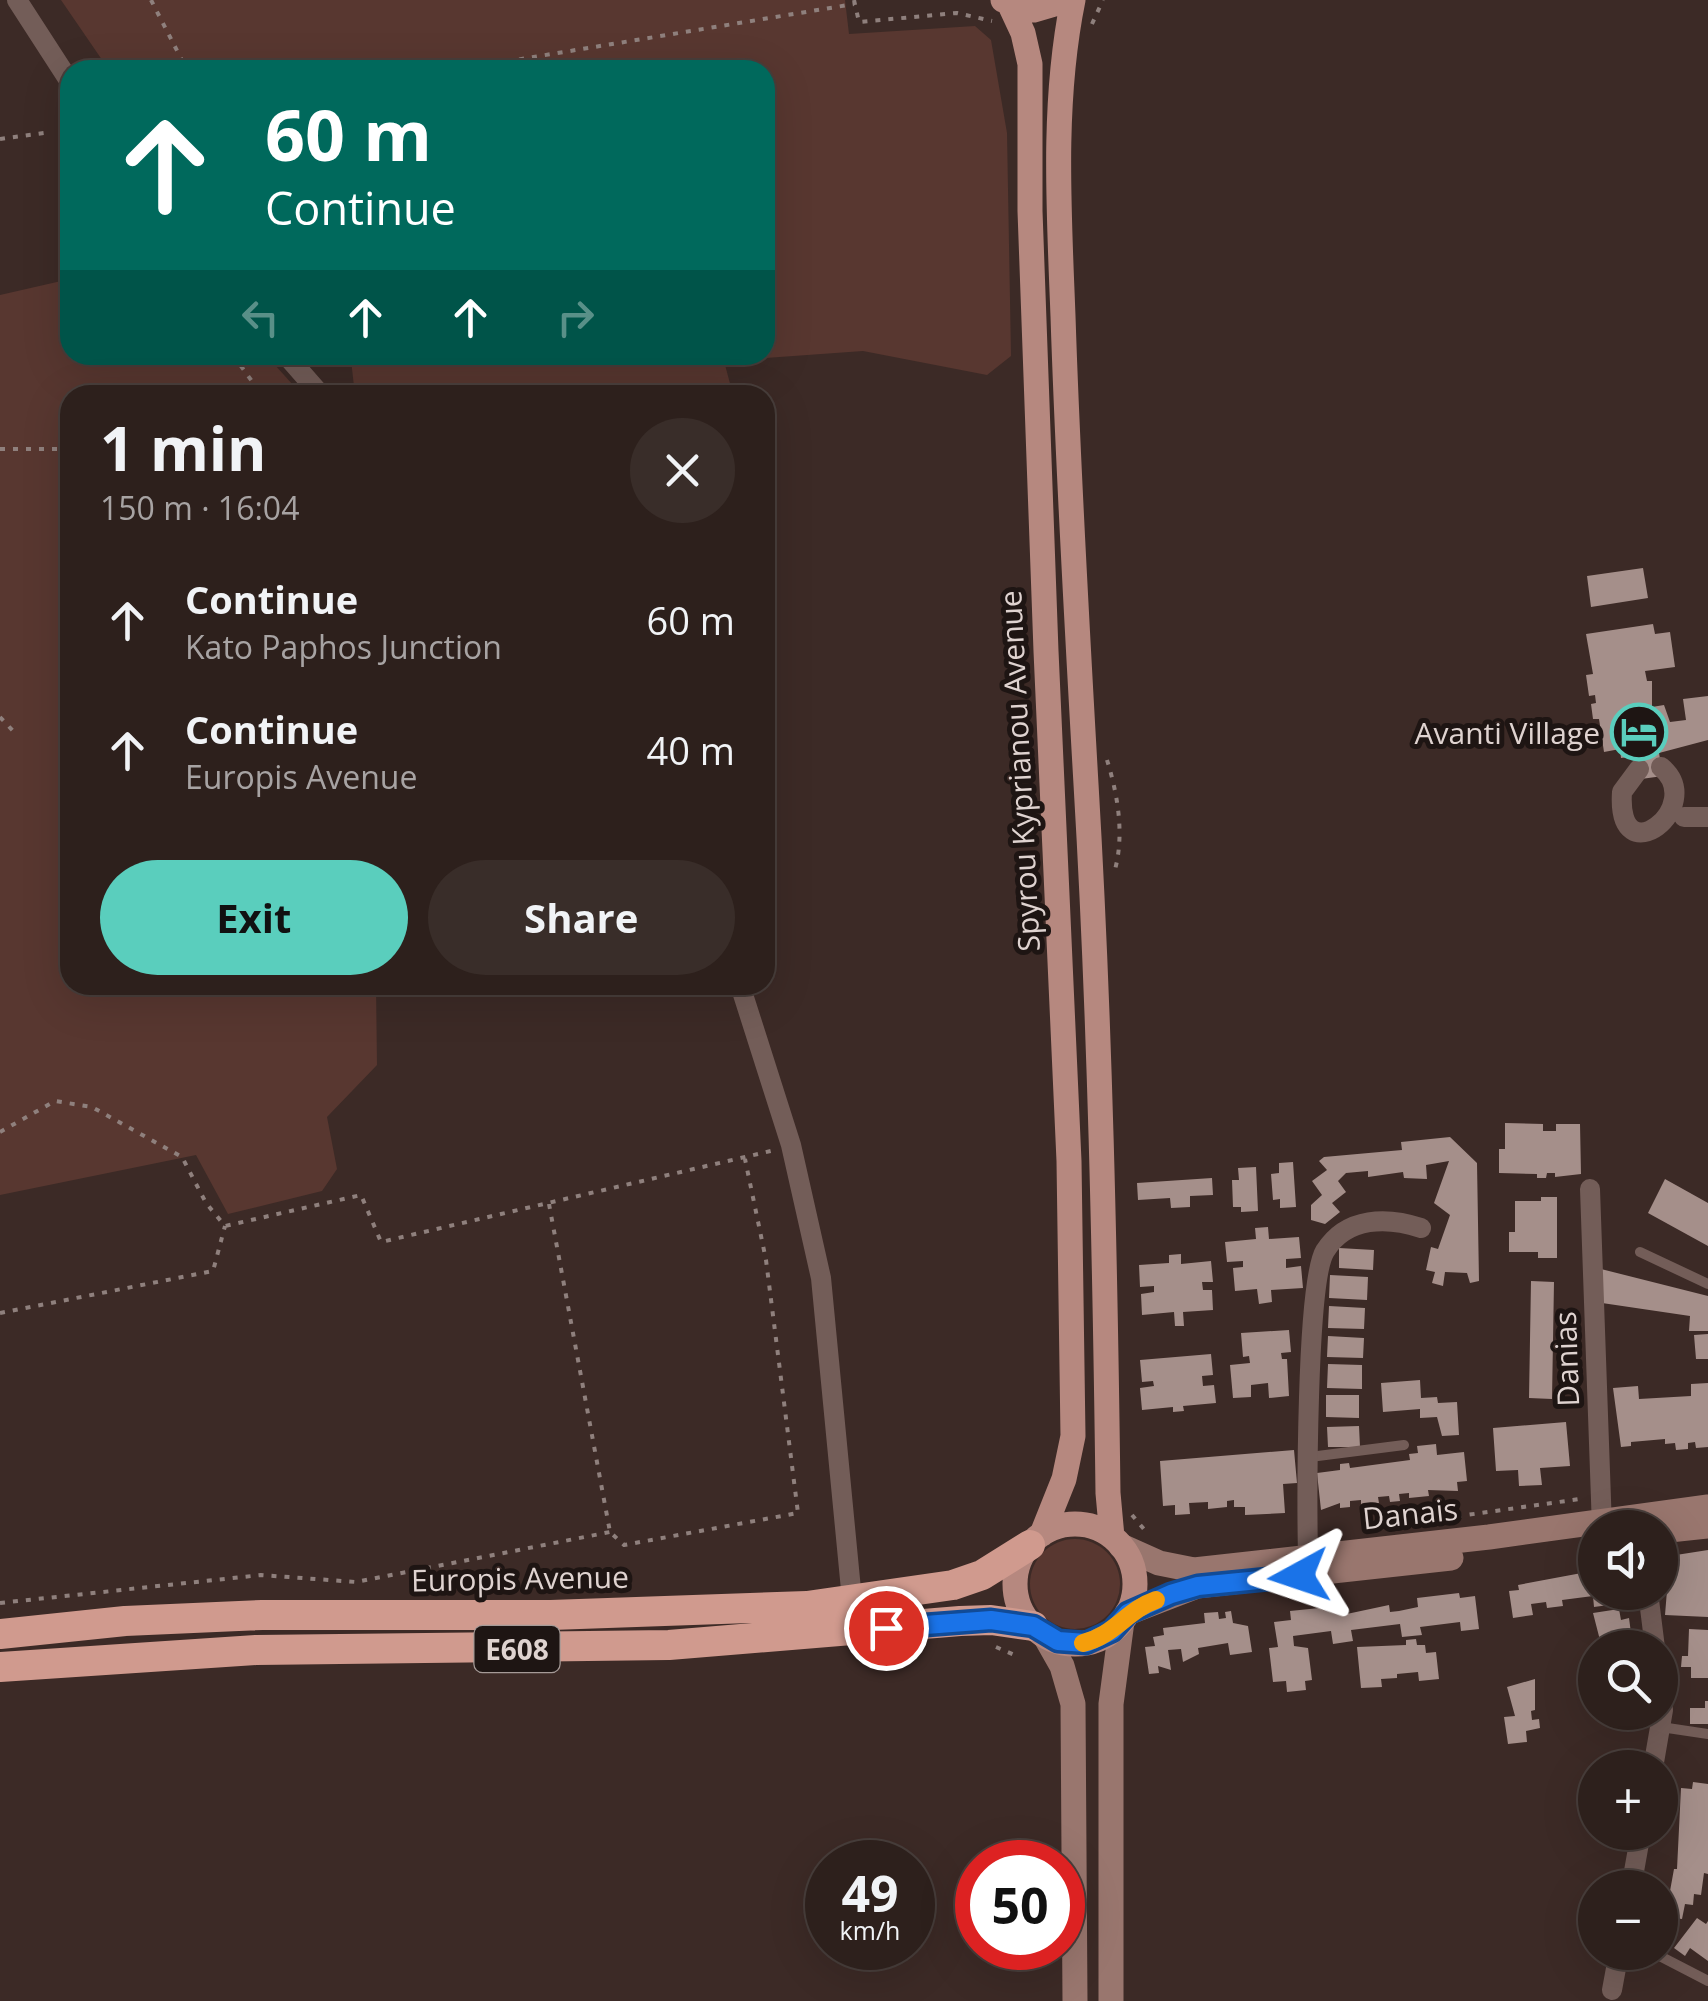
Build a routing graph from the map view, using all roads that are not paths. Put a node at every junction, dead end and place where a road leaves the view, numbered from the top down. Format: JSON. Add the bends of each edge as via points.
{"nodes":[{"id":1,"x":18,"y":0,"type":"edge"},
{"id":2,"x":1070,"y":0,"type":"edge"},
{"id":3,"x":1003,"y":9,"type":"edge"},
{"id":4,"x":60,"y":66,"type":"edge"},
{"id":5,"x":295,"y":365,"type":"edge"},
{"id":6,"x":312,"y":385,"type":"edge"},
{"id":7,"x":1661,"y":767,"type":"dead end"},
{"id":8,"x":1639,"y":770,"type":"dead end"},
{"id":9,"x":1684,"y":817,"type":"junction"},
{"id":10,"x":1708,"y":817,"type":"edge"},
{"id":11,"x":743,"y":995,"type":"edge"},
{"id":12,"x":1590,"y":1189,"type":"dead end"},
{"id":13,"x":1421,"y":1228,"type":"dead end"},
{"id":14,"x":1640,"y":1252,"type":"dead end"},
{"id":15,"x":1708,"y":1284,"type":"edge"},
{"id":16,"x":1404,"y":1446,"type":"dead end"},
{"id":17,"x":1310,"y":1457,"type":"junction"},
{"id":18,"x":1708,"y":1507,"type":"edge"},
{"id":19,"x":1600,"y":1510,"type":"edge"},
{"id":20,"x":1678,"y":1513,"type":"edge"},
{"id":21,"x":1578,"y":1520,"type":"edge"},
{"id":22,"x":1578,"y":1521,"type":"edge"},
{"id":23,"x":1708,"y":1526,"type":"edge"},
{"id":24,"x":1678,"y":1529,"type":"edge"},
{"id":25,"x":1126,"y":1535,"type":"junction"},
{"id":26,"x":1036,"y":1540,"type":"junction"},
{"id":27,"x":1308,"y":1557,"type":"junction"},
{"id":28,"x":852,"y":1600,"type":"junction"},
{"id":29,"x":1125,"y":1617,"type":"junction"},
{"id":30,"x":1039,"y":1631,"type":"junction"},
{"id":31,"x":0,"y":1634,"type":"edge"},
{"id":32,"x":0,"y":1667,"type":"edge"},
{"id":33,"x":1678,"y":1730,"type":"edge"},
{"id":34,"x":1708,"y":1734,"type":"edge"},
{"id":35,"x":1678,"y":1965,"type":"edge"},
{"id":36,"x":1615,"y":1970,"type":"edge"},
{"id":37,"x":1708,"y":1981,"type":"edge"},
{"id":38,"x":1612,"y":1990,"type":"dead end"},
{"id":39,"x":1075,"y":2001,"type":"edge"},
{"id":40,"x":1111,"y":2001,"type":"edge"}],
"edges":[{"from":1,"to":4,"type":"street"},
{"from":2,"to":3,"type":"main road","via":[[1042,10]]},
{"from":2,"to":25,"type":"main road","name":"Spyrou Kyprianou Avenue","via":[[1058,175],[1071,568],[1104,1181],[1108,1493]]},
{"from":3,"to":26,"type":"main road","name":"Spyrou Kyprianou Avenue","via":[[1028,48],[1030,78],[1044,613],[1070,1181],[1072,1436],[1064,1478]]},
{"from":5,"to":6,"type":"street"},
{"from":7,"to":9,"type":"street","via":[[1684,783]]},
{"from":8,"to":9,"type":"street","via":[[1622,792],[1629,822],[1658,833]]},
{"from":9,"to":10,"type":"street"},
{"from":11,"to":28,"type":"street","via":[[790,1146],[821,1278]]},
{"from":12,"to":19,"type":"street","name":"Danias"},
{"from":13,"to":17,"type":"street","via":[[1367,1221],[1326,1250],[1316,1277]]},
{"from":14,"to":15,"type":"lane"},
{"from":16,"to":17,"type":"lane"},
{"from":17,"to":27,"type":"street"},
{"from":18,"to":20,"type":"main road","name":"Danais"},
{"from":21,"to":27,"type":"main road","name":"Danais"},
{"from":22,"to":29,"type":"main road","name":"Danais","via":[[1198,1586]]},
{"from":23,"to":24,"type":"main road"},
{"from":25,"to":26,"type":"main road","via":[[1077,1524],[1058,1526]]},
{"from":25,"to":27,"type":"main road","name":"Danais","via":[[1159,1563],[1194,1570]]},
{"from":25,"to":29,"type":"main road","via":[[1134,1579]]},
{"from":26,"to":28,"type":"highway","name":"Europis Avenue","number":"E608","via":[[982,1575],[953,1585]]},
{"from":26,"to":30,"type":"main road","via":[[1016,1571],[1016,1586],[1018,1601]]},
{"from":28,"to":31,"type":"highway","name":"Europis Avenue","number":"E608","via":[[552,1615],[243,1616]]},
{"from":29,"to":30,"type":"main road","via":[[1086,1643]]},
{"from":29,"to":40,"type":"main road","via":[[1111,1704]]},
{"from":30,"to":32,"type":"highway","number":"E608","via":[[960,1620],[669,1644],[256,1650]]},
{"from":30,"to":39,"type":"main road","via":[[1062,1666],[1073,1704]]},
{"from":33,"to":34,"type":"lane"},
{"from":35,"to":37,"type":"lane"},
{"from":36,"to":38,"type":"street"}]}
